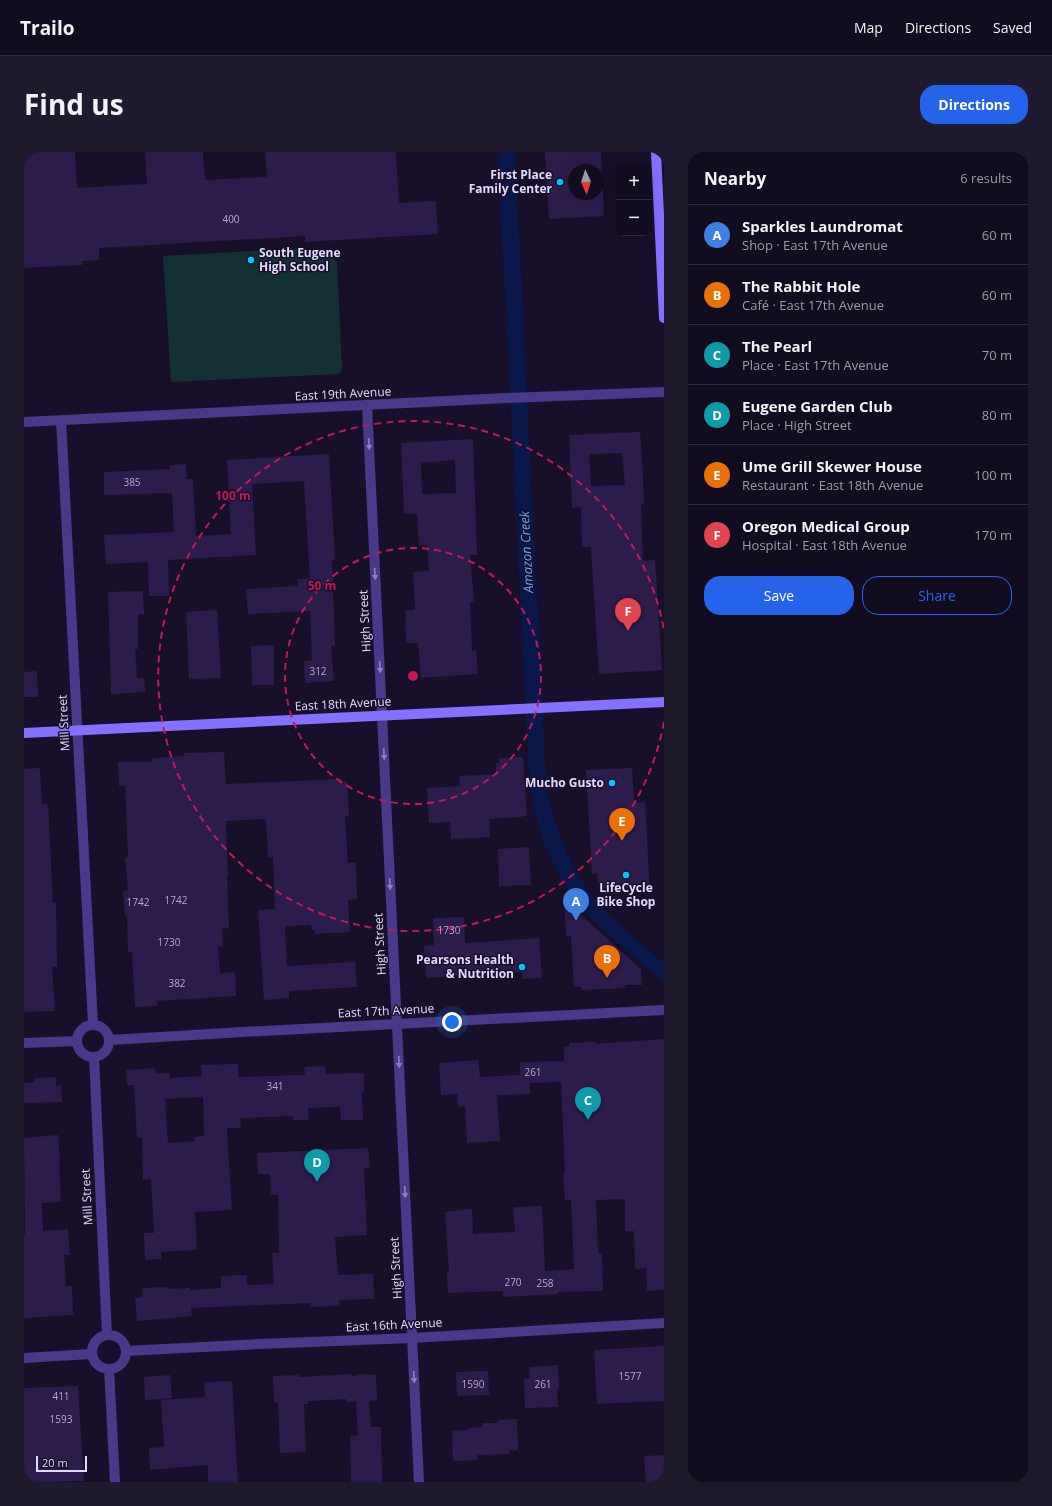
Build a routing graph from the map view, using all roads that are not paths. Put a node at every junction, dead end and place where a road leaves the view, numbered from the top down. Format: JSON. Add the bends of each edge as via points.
{"nodes":[{"id":1,"x":656,"y":152,"type":"edge"},
{"id":2,"x":664,"y":318,"type":"edge"},
{"id":3,"x":664,"y":392,"type":"edge"},
{"id":4,"x":367,"y":405,"type":"junction"},
{"id":5,"x":61,"y":420,"type":"junction"},
{"id":6,"x":24,"y":422,"type":"edge"},
{"id":7,"x":664,"y":702,"type":"edge"},
{"id":8,"x":382,"y":715,"type":"junction"},
{"id":9,"x":77,"y":730,"type":"junction"},
{"id":10,"x":24,"y":733,"type":"edge"},
{"id":11,"x":664,"y":1010,"type":"edge"},
{"id":12,"x":93,"y":1024,"type":"junction"},
{"id":13,"x":397,"y":1024,"type":"junction"},
{"id":14,"x":110,"y":1040,"type":"junction"},
{"id":15,"x":77,"y":1041,"type":"junction"},
{"id":16,"x":24,"y":1043,"type":"edge"},
{"id":17,"x":94,"y":1057,"type":"junction"},
{"id":18,"x":664,"y":1323,"type":"edge"},
{"id":19,"x":107,"y":1335,"type":"junction"},
{"id":20,"x":412,"y":1338,"type":"junction"},
{"id":21,"x":126,"y":1351,"type":"junction"},
{"id":22,"x":91,"y":1354,"type":"junction"},
{"id":23,"x":24,"y":1358,"type":"edge"},
{"id":24,"x":109,"y":1370,"type":"junction"},
{"id":25,"x":115,"y":1482,"type":"edge"},
{"id":26,"x":419,"y":1482,"type":"edge"}],
"edges":[{"from":1,"to":2,"type":"main road"},
{"from":3,"to":4,"type":"street","name":"East 19th Avenue"},
{"from":4,"to":5,"type":"street","name":"East 19th Avenue"},
{"from":4,"to":8,"type":"street","name":"High Street","one_way":true},
{"from":5,"to":6,"type":"street","name":"East 19th Avenue"},
{"from":5,"to":9,"type":"street","name":"Mill Street"},
{"from":7,"to":8,"type":"main road","name":"East 18th Avenue"},
{"from":8,"to":9,"type":"main road","name":"East 18th Avenue"},
{"from":8,"to":13,"type":"street","name":"High Street","one_way":true},
{"from":9,"to":10,"type":"main road","name":"East 18th Avenue"},
{"from":9,"to":12,"type":"street","name":"Mill Street"},
{"from":11,"to":13,"type":"street","name":"East 17th Avenue"},
{"from":12,"to":14,"type":"street","via":[[105,1029]]},
{"from":12,"to":15,"type":"street","via":[[82,1029]]},
{"from":13,"to":14,"type":"street","name":"East 17th Avenue"},
{"from":13,"to":20,"type":"street","name":"High Street","one_way":true},
{"from":14,"to":17,"type":"street","via":[[106,1052]]},
{"from":15,"to":16,"type":"street"},
{"from":15,"to":17,"type":"street","via":[[82,1052]]},
{"from":17,"to":19,"type":"street","name":"Mill Street"},
{"from":18,"to":20,"type":"street","name":"East 16th Avenue"},
{"from":19,"to":21,"type":"street","via":[[118,1338]]},
{"from":19,"to":22,"type":"street","via":[[98,1338]]},
{"from":20,"to":21,"type":"street","name":"East 16th Avenue"},
{"from":20,"to":26,"type":"street","name":"High Street","one_way":true},
{"from":21,"to":24,"type":"street","via":[[120,1366]]},
{"from":22,"to":23,"type":"street"},
{"from":22,"to":24,"type":"street","via":[[96,1364]]},
{"from":24,"to":25,"type":"street"}]}
